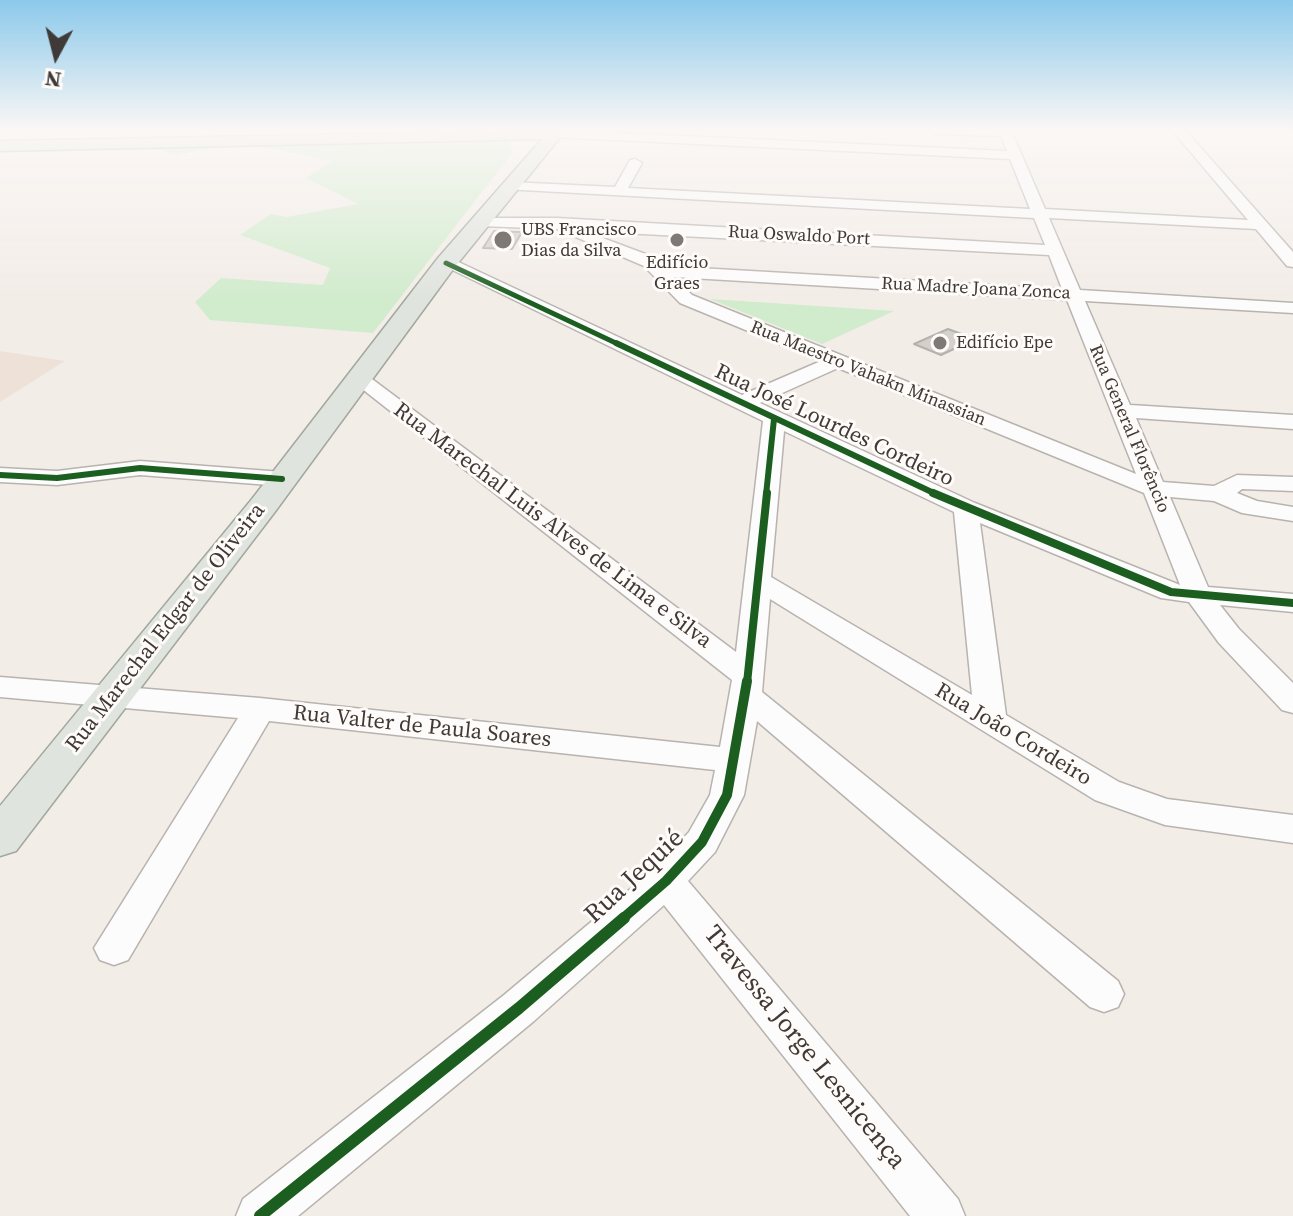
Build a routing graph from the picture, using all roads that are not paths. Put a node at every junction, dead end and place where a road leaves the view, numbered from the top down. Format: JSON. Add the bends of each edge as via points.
{"nodes":[{"id":1,"x":509,"y":186,"type":"edge"},
{"id":2,"x":523,"y":187,"type":"edge"},
{"id":3,"x":622,"y":187,"type":"edge"},
{"id":4,"x":1027,"y":187,"type":"edge"},
{"id":5,"x":1228,"y":187,"type":"edge"},
{"id":6,"x":619,"y":192,"type":"junction"},
{"id":7,"x":1039,"y":214,"type":"junction"},
{"id":8,"x":483,"y":219,"type":"junction"},
{"id":9,"x":1262,"y":225,"type":"junction"},
{"id":10,"x":587,"y":231,"type":"junction"},
{"id":11,"x":1055,"y":250,"type":"junction"},
{"id":12,"x":1293,"y":262,"type":"edge"},
{"id":13,"x":449,"y":269,"type":"junction"},
{"id":14,"x":658,"y":271,"type":"junction"},
{"id":15,"x":1073,"y":295,"type":"junction"},
{"id":16,"x":1293,"y":308,"type":"edge"},
{"id":17,"x":836,"y":362,"type":"junction"},
{"id":18,"x":357,"y":377,"type":"junction"},
{"id":19,"x":741,"y":403,"type":"junction"},
{"id":20,"x":1121,"y":411,"type":"junction"},
{"id":21,"x":774,"y":419,"type":"junction"},
{"id":22,"x":1293,"y":422,"type":"edge"},
{"id":23,"x":0,"y":475,"type":"edge"},
{"id":24,"x":282,"y":479,"type":"junction"},
{"id":25,"x":1293,"y":484,"type":"edge"},
{"id":26,"x":1155,"y":489,"type":"junction"},
{"id":27,"x":1219,"y":494,"type":"junction"},
{"id":28,"x":966,"y":508,"type":"junction"},
{"id":29,"x":1293,"y":514,"type":"edge"},
{"id":30,"x":756,"y":579,"type":"junction"},
{"id":31,"x":1198,"y":595,"type":"junction"},
{"id":32,"x":1293,"y":603,"type":"edge"},
{"id":33,"x":746,"y":685,"type":"junction"},
{"id":34,"x":0,"y":687,"type":"edge"},
{"id":35,"x":111,"y":697,"type":"junction"},
{"id":36,"x":1293,"y":702,"type":"edge"},
{"id":37,"x":260,"y":709,"type":"junction"},
{"id":38,"x":991,"y":723,"type":"junction"},
{"id":39,"x":733,"y":760,"type":"junction"},
{"id":40,"x":1293,"y":829,"type":"edge"},
{"id":41,"x":0,"y":838,"type":"edge"},
{"id":42,"x":666,"y":881,"type":"junction"},
{"id":43,"x":114,"y":948,"type":"dead end"},
{"id":44,"x":1104,"y":994,"type":"dead end"},
{"id":45,"x":260,"y":1216,"type":"edge"},
{"id":46,"x":941,"y":1216,"type":"edge"}],
"edges":[{"from":1,"to":8,"type":"main road","name":"Rua Marechal Edgar de Oliveira"},
{"from":2,"to":6,"type":"street"},
{"from":3,"to":6,"type":"street"},
{"from":4,"to":7,"type":"street","name":"Rua General Florêncio"},
{"from":5,"to":9,"type":"street"},
{"from":6,"to":7,"type":"street"},
{"from":7,"to":9,"type":"street"},
{"from":7,"to":11,"type":"street","name":"Rua General Florêncio"},
{"from":8,"to":10,"type":"street","name":"Rua Oswaldo Port","via":[[550,222]]},
{"from":8,"to":13,"type":"main road","name":"Rua Marechal Edgar de Oliveira"},
{"from":9,"to":12,"type":"street"},
{"from":10,"to":11,"type":"street","name":"Rua Oswaldo Port"},
{"from":10,"to":14,"type":"street","name":"Rua Maestro Vahakn Minassian"},
{"from":11,"to":15,"type":"street","name":"Rua General Florêncio"},
{"from":13,"to":18,"type":"main road","name":"Rua Marechal Edgar de Oliveira"},
{"from":13,"to":19,"type":"street","name":"Rua José Lourdes Cordeiro"},
{"from":14,"to":15,"type":"street","name":"Rua Madre Joana Zonca"},
{"from":14,"to":17,"type":"street","name":"Rua Maestro Vahakn Minassian","via":[[686,299]]},
{"from":15,"to":16,"type":"street","name":"Rua Madre Joana Zonca"},
{"from":15,"to":20,"type":"street","name":"Rua General Florêncio"},
{"from":17,"to":19,"type":"street"},
{"from":17,"to":26,"type":"street","name":"Rua Maestro Vahakn Minassian"},
{"from":18,"to":24,"type":"main road","name":"Rua Marechal Edgar de Oliveira"},
{"from":18,"to":33,"type":"street","name":"Rua Marechal Luis Alves de Lima e Silva"},
{"from":19,"to":21,"type":"street","name":"Rua José Lourdes Cordeiro"},
{"from":20,"to":22,"type":"street"},
{"from":20,"to":26,"type":"street","name":"Rua General Florêncio"},
{"from":21,"to":28,"type":"street","name":"Rua José Lourdes Cordeiro"},
{"from":21,"to":30,"type":"street","name":"Rua Jequié"},
{"from":23,"to":24,"type":"street","via":[[57,478],[140,468]]},
{"from":24,"to":35,"type":"main road","name":"Rua Marechal Edgar de Oliveira"},
{"from":25,"to":27,"type":"street","via":[[1237,482]]},
{"from":26,"to":27,"type":"street","name":"Rua Maestro Vahakn Minassian"},
{"from":26,"to":31,"type":"street","name":"Rua General Florêncio"},
{"from":27,"to":29,"type":"street","via":[[1265,512]]},
{"from":28,"to":31,"type":"street","name":"Rua José Lourdes Cordeiro","via":[[1171,592]]},
{"from":28,"to":38,"type":"street"},
{"from":30,"to":33,"type":"street","name":"Rua Jequié"},
{"from":30,"to":38,"type":"street","name":"Rua João Cordeiro"},
{"from":31,"to":32,"type":"street","name":"Rua José Lourdes Cordeiro"},
{"from":31,"to":36,"type":"street","name":"Rua General Florêncio","via":[[1229,636]]},
{"from":33,"to":39,"type":"street","name":"Rua Jequié"},
{"from":33,"to":44,"type":"street","name":"Rua Marechal Luis Alves de Lima e Silva"},
{"from":34,"to":35,"type":"street","name":"Rua Valter de Paula Soares"},
{"from":35,"to":37,"type":"street","name":"Rua Valter de Paula Soares"},
{"from":35,"to":41,"type":"main road","name":"Rua Marechal Edgar de Oliveira"},
{"from":37,"to":39,"type":"street","name":"Rua Valter de Paula Soares"},
{"from":37,"to":43,"type":"street"},
{"from":38,"to":40,"type":"street","name":"Rua João Cordeiro","via":[[1129,801],[1165,812]]},
{"from":39,"to":42,"type":"street","name":"Rua Jequié","via":[[717,817]]},
{"from":42,"to":45,"type":"street","name":"Rua Jequié","via":[[519,1008]]},
{"from":42,"to":46,"type":"street","name":"Travessa Jorge Lesnicença"}]}
